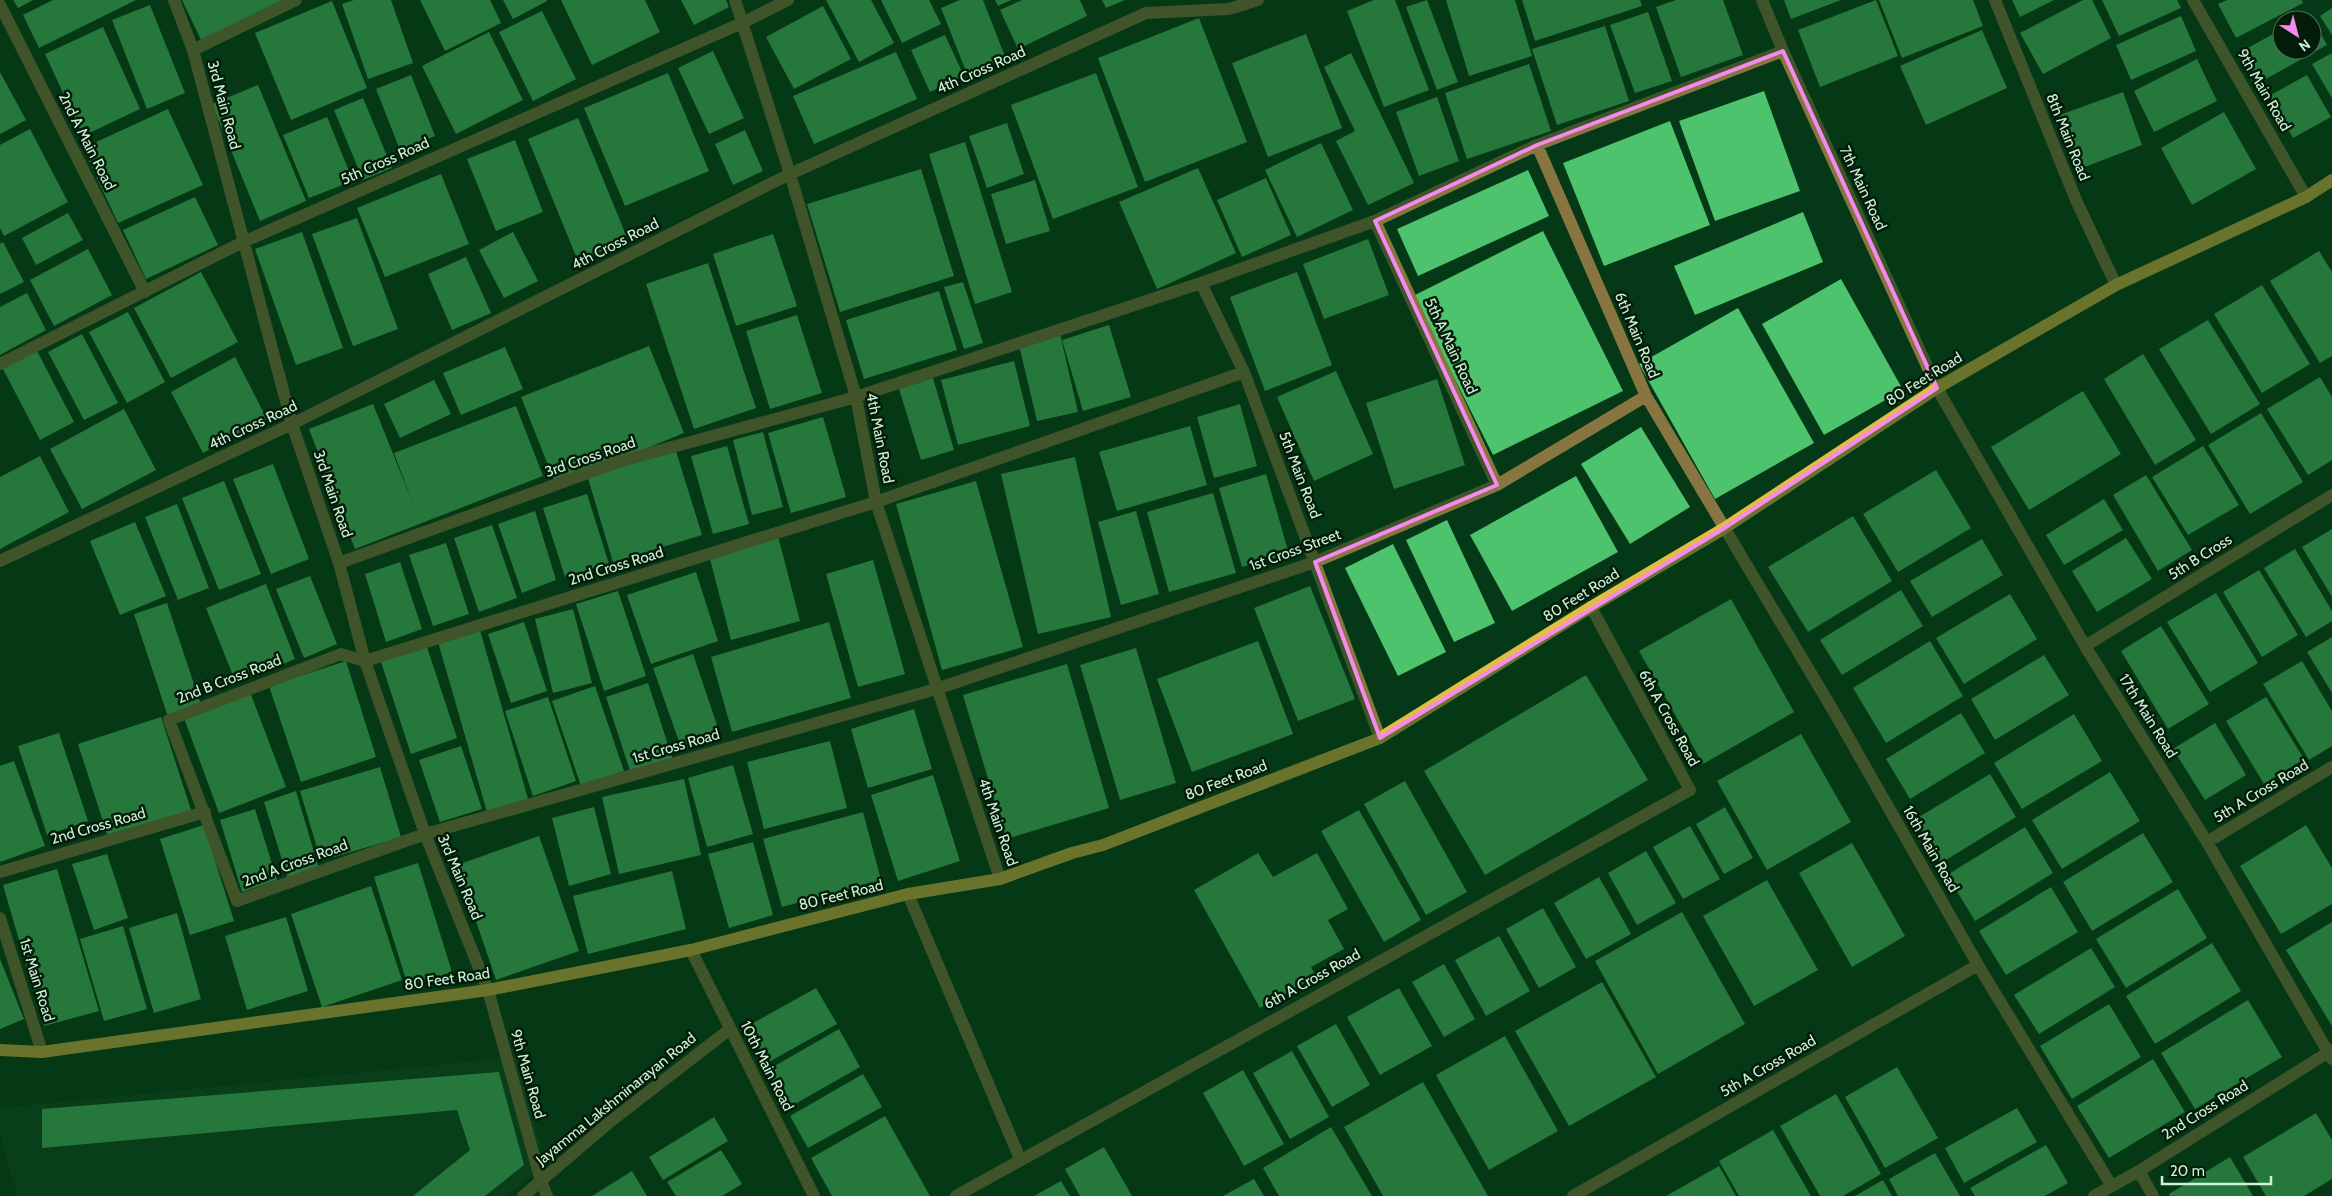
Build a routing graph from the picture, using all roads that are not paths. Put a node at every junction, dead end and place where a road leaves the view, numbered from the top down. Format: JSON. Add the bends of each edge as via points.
{"nodes":[{"id":1,"x":174,"y":0,"type":"edge"},
{"id":2,"x":296,"y":0,"type":"edge"},
{"id":3,"x":735,"y":0,"type":"edge"},
{"id":4,"x":788,"y":0,"type":"edge"},
{"id":5,"x":1258,"y":0,"type":"edge"},
{"id":6,"x":1762,"y":0,"type":"edge"},
{"id":7,"x":1995,"y":0,"type":"edge"},
{"id":8,"x":2194,"y":0,"type":"edge"},
{"id":9,"x":0,"y":6,"type":"edge"},
{"id":10,"x":742,"y":23,"type":"junction"},
{"id":11,"x":193,"y":50,"type":"junction"},
{"id":12,"x":1783,"y":51,"type":"junction"},
{"id":13,"x":1537,"y":145,"type":"junction"},
{"id":14,"x":790,"y":174,"type":"junction"},
{"id":15,"x":2332,"y":180,"type":"edge"},
{"id":16,"x":2306,"y":197,"type":"junction"},
{"id":17,"x":1375,"y":221,"type":"junction"},
{"id":18,"x":243,"y":242,"type":"junction"},
{"id":19,"x":1201,"y":283,"type":"junction"},
{"id":20,"x":2116,"y":285,"type":"junction"},
{"id":21,"x":146,"y":292,"type":"junction"},
{"id":22,"x":0,"y":364,"type":"edge"},
{"id":23,"x":1244,"y":372,"type":"junction"},
{"id":24,"x":1938,"y":388,"type":"junction"},
{"id":25,"x":1646,"y":396,"type":"junction"},
{"id":26,"x":856,"y":397,"type":"junction"},
{"id":27,"x":292,"y":424,"type":"junction"},
{"id":28,"x":1497,"y":485,"type":"junction"},
{"id":29,"x":2332,"y":495,"type":"edge"},
{"id":30,"x":876,"y":502,"type":"junction"},
{"id":31,"x":1723,"y":529,"type":"junction"},
{"id":32,"x":0,"y":561,"type":"edge"},
{"id":33,"x":339,"y":562,"type":"junction"},
{"id":34,"x":1315,"y":562,"type":"junction"},
{"id":35,"x":1590,"y":607,"type":"junction"},
{"id":36,"x":2085,"y":646,"type":"junction"},
{"id":37,"x":365,"y":661,"type":"junction"},
{"id":38,"x":936,"y":689,"type":"junction"},
{"id":39,"x":1380,"y":738,"type":"junction"},
{"id":40,"x":2332,"y":767,"type":"edge"},
{"id":41,"x":205,"y":812,"type":"junction"},
{"id":42,"x":425,"y":834,"type":"junction"},
{"id":43,"x":2207,"y":842,"type":"junction"},
{"id":44,"x":0,"y":872,"type":"edge"},
{"id":45,"x":1000,"y":879,"type":"junction"},
{"id":46,"x":908,"y":894,"type":"junction"},
{"id":47,"x":0,"y":918,"type":"edge"},
{"id":48,"x":691,"y":950,"type":"junction"},
{"id":49,"x":1978,"y":965,"type":"junction"},
{"id":50,"x":488,"y":990,"type":"junction"},
{"id":51,"x":730,"y":1029,"type":"junction"},
{"id":52,"x":0,"y":1050,"type":"edge"},
{"id":53,"x":42,"y":1052,"type":"junction"},
{"id":54,"x":2331,"y":1054,"type":"edge"},
{"id":55,"x":1020,"y":1159,"type":"junction"},
{"id":56,"x":2139,"y":1171,"type":"junction"},
{"id":57,"x":541,"y":1181,"type":"junction"},
{"id":58,"x":2111,"y":1185,"type":"junction"},
{"id":59,"x":523,"y":1196,"type":"edge"},
{"id":60,"x":547,"y":1196,"type":"edge"},
{"id":61,"x":814,"y":1196,"type":"edge"},
{"id":62,"x":956,"y":1196,"type":"edge"},
{"id":63,"x":1573,"y":1196,"type":"edge"},
{"id":64,"x":2094,"y":1196,"type":"edge"},
{"id":65,"x":2153,"y":1196,"type":"edge"}],
"edges":[{"from":1,"to":11,"type":"street","name":"3rd Main Road"},
{"from":2,"to":11,"type":"street"},
{"from":3,"to":10,"type":"street","name":"4th Main Road"},
{"from":4,"to":10,"type":"street","name":"5th Cross Road"},
{"from":5,"to":14,"type":"street","name":"4th Cross Road","via":[[1229,8],[1146,13]]},
{"from":6,"to":12,"type":"street","name":"7th Main Road"},
{"from":7,"to":20,"type":"street","name":"8th Main Road","via":[[2076,200]]},
{"from":8,"to":16,"type":"street","name":"9th Main Road"},
{"from":9,"to":21,"type":"street","name":"2nd A Main Road"},
{"from":10,"to":14,"type":"street","name":"4th Main Road"},
{"from":10,"to":18,"type":"street","name":"5th Cross Road"},
{"from":11,"to":18,"type":"street","name":"3rd Main Road"},
{"from":12,"to":13,"type":"street","name":"3rd Cross Road"},
{"from":12,"to":24,"type":"street","name":"7th Main Road"},
{"from":13,"to":17,"type":"street","name":"3rd Cross Road"},
{"from":13,"to":25,"type":"street","name":"6th Main Road"},
{"from":14,"to":26,"type":"street","name":"4th Main Road"},
{"from":14,"to":27,"type":"street","name":"4th Cross Road"},
{"from":15,"to":16,"type":"main road","name":"80 Feet Road"},
{"from":16,"to":20,"type":"main road","name":"80 Feet Road"},
{"from":17,"to":19,"type":"street","name":"3rd Cross Road"},
{"from":17,"to":28,"type":"street","name":"5th A Main Road"},
{"from":18,"to":21,"type":"street","name":"5th Cross Road"},
{"from":18,"to":27,"type":"street","name":"3rd Main Road"},
{"from":19,"to":23,"type":"street","name":"5th Main Road"},
{"from":19,"to":26,"type":"street","name":"3rd Cross Road"},
{"from":20,"to":24,"type":"main road","name":"80 Feet Road"},
{"from":21,"to":22,"type":"street","name":"5th Cross Road"},
{"from":23,"to":30,"type":"street","name":"2nd Cross Road"},
{"from":23,"to":34,"type":"street","name":"5th Main Road"},
{"from":24,"to":31,"type":"main road","name":"80 Feet Road"},
{"from":24,"to":36,"type":"street","name":"17th Main Road"},
{"from":25,"to":28,"type":"street","name":"1st Cross Street"},
{"from":25,"to":31,"type":"street","name":"6th Main Road"},
{"from":26,"to":30,"type":"street","name":"4th Main Road"},
{"from":26,"to":33,"type":"street","name":"3rd Cross Road","via":[[621,461]]},
{"from":27,"to":32,"type":"street","name":"4th Cross Road"},
{"from":27,"to":33,"type":"street","name":"3rd Main Road"},
{"from":28,"to":34,"type":"street","name":"1st Cross Street"},
{"from":29,"to":36,"type":"street","name":"5th B Cross"},
{"from":30,"to":37,"type":"street","name":"2nd Cross Road"},
{"from":30,"to":38,"type":"street","name":"4th Main Road"},
{"from":31,"to":35,"type":"main road","name":"80 Feet Road"},
{"from":31,"to":49,"type":"street","name":"16th Main Road","via":[[1837,717]]},
{"from":33,"to":37,"type":"street","name":"3rd Main Road"},
{"from":34,"to":38,"type":"street","name":"1st Cross Street"},
{"from":34,"to":39,"type":"street","name":"5th Main Road"},
{"from":35,"to":39,"type":"main road","name":"80 Feet Road"},
{"from":35,"to":55,"type":"street","name":"6th A Cross Road","via":[[1690,790]]},
{"from":36,"to":43,"type":"street","name":"17th Main Road"},
{"from":37,"to":41,"type":"street","name":"2nd B Cross Road","via":[[341,654],[169,720]]},
{"from":37,"to":42,"type":"street","name":"3rd Main Road"},
{"from":38,"to":42,"type":"street","name":"1st Cross Road"},
{"from":38,"to":45,"type":"street","name":"4th Main Road"},
{"from":39,"to":45,"type":"main road","name":"80 Feet Road","via":[[1104,845]]},
{"from":40,"to":43,"type":"street","name":"5th A Cross Road"},
{"from":41,"to":42,"type":"street","name":"2nd A Cross Road","via":[[236,901]]},
{"from":41,"to":44,"type":"street","name":"2nd Cross Road"},
{"from":42,"to":50,"type":"street","name":"3rd Main Road"},
{"from":43,"to":54,"type":"street","name":"17th Main Road"},
{"from":45,"to":46,"type":"main road","name":"80 Feet Road"},
{"from":46,"to":48,"type":"main road","name":"80 Feet Road"},
{"from":46,"to":55,"type":"street"},
{"from":47,"to":53,"type":"street","name":"1st Main Road"},
{"from":48,"to":50,"type":"main road","name":"80 Feet Road"},
{"from":48,"to":51,"type":"street","name":"10th Main Road"},
{"from":49,"to":58,"type":"street","name":"16th Main Road"},
{"from":49,"to":63,"type":"street","name":"5th A Cross Road"},
{"from":50,"to":53,"type":"main road","name":"80 Feet Road"},
{"from":50,"to":57,"type":"street","name":"9th Main Road"},
{"from":51,"to":57,"type":"street","name":"Jayamma Lakshminarayan Road","via":[[611,1121]]},
{"from":51,"to":61,"type":"street","name":"10th Main Road"},
{"from":52,"to":53,"type":"main road","name":"80 Feet Road"},
{"from":54,"to":56,"type":"street","name":"2nd Cross Road"},
{"from":55,"to":62,"type":"street"},
{"from":56,"to":58,"type":"street","name":"2nd Cross Road"},
{"from":56,"to":65,"type":"street"},
{"from":57,"to":59,"type":"street","name":"Jayamma Lakshminarayan Road"},
{"from":57,"to":60,"type":"street","name":"9th Main Road"},
{"from":58,"to":64,"type":"street","name":"2nd Cross Road"}]}
